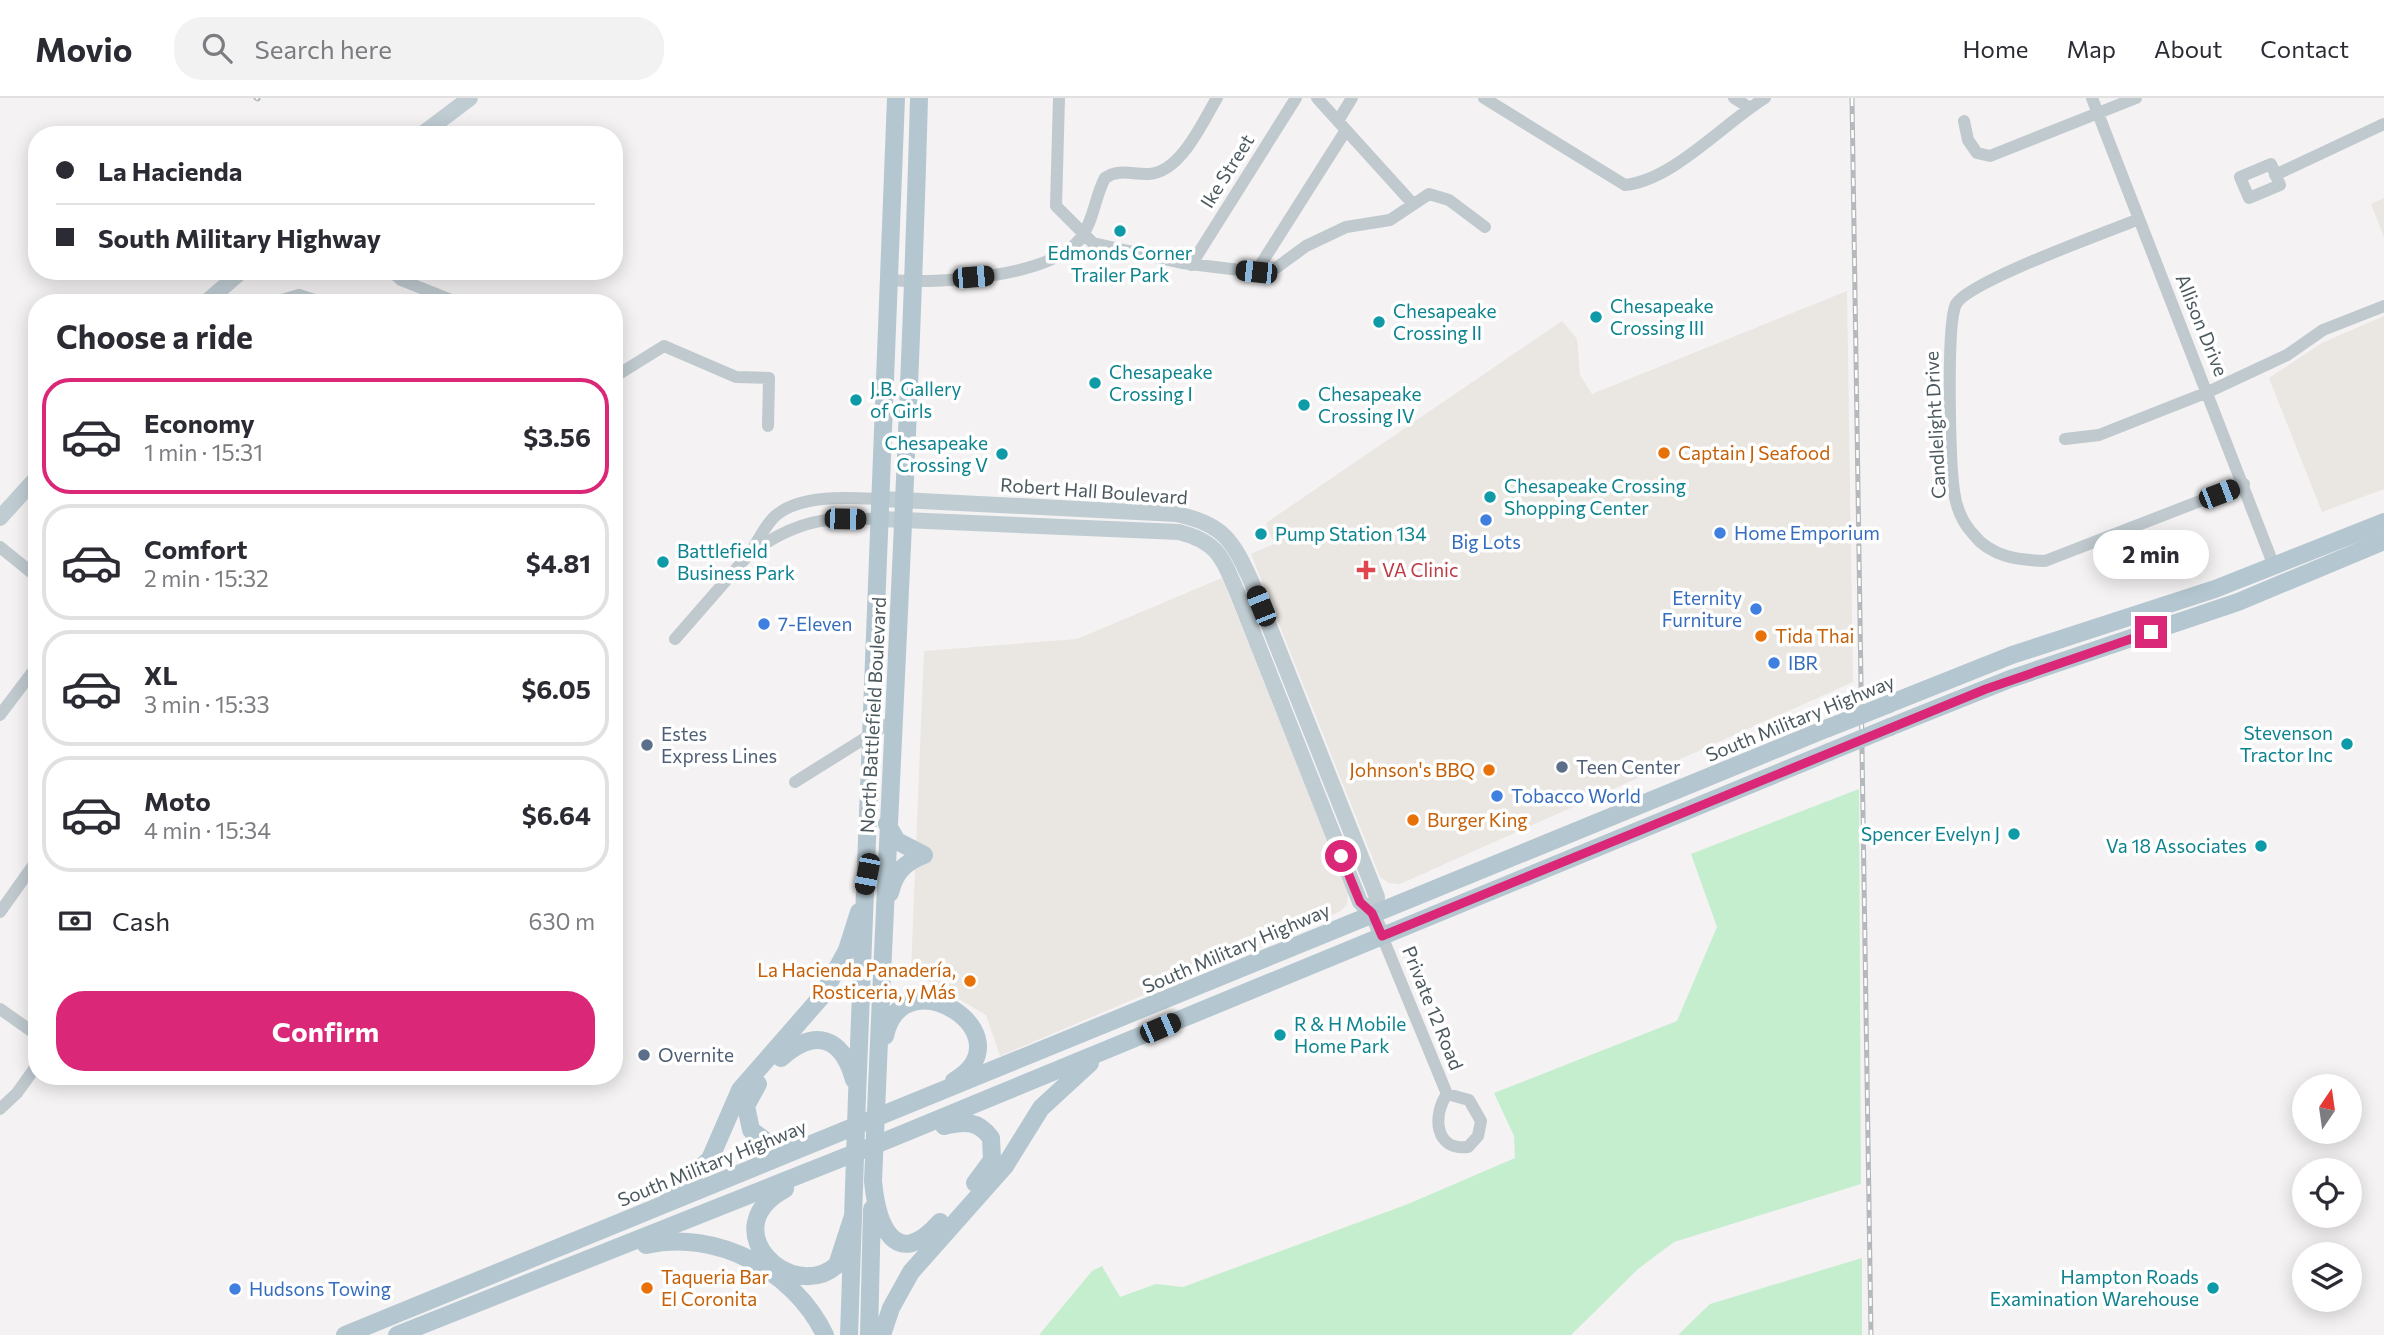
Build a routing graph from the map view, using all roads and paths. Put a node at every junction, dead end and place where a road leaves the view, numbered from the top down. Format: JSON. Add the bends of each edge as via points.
{"nodes":[{"id":1,"x":470,"y":98,"type":"edge"},
{"id":2,"x":896,"y":98,"type":"edge"},
{"id":3,"x":919,"y":98,"type":"edge"},
{"id":4,"x":1059,"y":98,"type":"edge"},
{"id":5,"x":1217,"y":98,"type":"edge"},
{"id":6,"x":1296,"y":98,"type":"edge"},
{"id":7,"x":1317,"y":98,"type":"edge"},
{"id":8,"x":1352,"y":98,"type":"edge"},
{"id":9,"x":1484,"y":98,"type":"edge"},
{"id":10,"x":1734,"y":98,"type":"edge"},
{"id":11,"x":1765,"y":98,"type":"edge"},
{"id":12,"x":2092,"y":98,"type":"edge"},
{"id":13,"x":2136,"y":98,"type":"edge"},
{"id":14,"x":1750,"y":108,"type":"junction"},
{"id":15,"x":2099,"y":113,"type":"junction"},
{"id":16,"x":1964,"y":121,"type":"dead end"},
{"id":17,"x":2384,"y":124,"type":"edge"},
{"id":18,"x":1342,"y":125,"type":"junction"},
{"id":19,"x":433,"y":126,"type":"edge"},
{"id":20,"x":2275,"y":176,"type":"dead end"},
{"id":21,"x":1413,"y":204,"type":"junction"},
{"id":22,"x":2139,"y":219,"type":"junction"},
{"id":23,"x":1485,"y":228,"type":"dead end"},
{"id":24,"x":1083,"y":235,"type":"junction"},
{"id":25,"x":1191,"y":265,"type":"junction"},
{"id":26,"x":1256,"y":272,"type":"junction"},
{"id":27,"x":232,"y":280,"type":"edge"},
{"id":28,"x":401,"y":280,"type":"edge"},
{"id":29,"x":890,"y":280,"type":"junction"},
{"id":30,"x":914,"y":282,"type":"junction"},
{"id":31,"x":215,"y":294,"type":"edge"},
{"id":32,"x":436,"y":294,"type":"edge"},
{"id":33,"x":2384,"y":306,"type":"edge"},
{"id":34,"x":623,"y":371,"type":"edge"},
{"id":35,"x":2208,"y":392,"type":"junction"},
{"id":36,"x":768,"y":426,"type":"dead end"},
{"id":37,"x":2065,"y":439,"type":"dead end"},
{"id":38,"x":2244,"y":484,"type":"junction"},
{"id":39,"x":28,"y":487,"type":"edge"},
{"id":40,"x":882,"y":499,"type":"junction"},
{"id":41,"x":906,"y":501,"type":"junction"},
{"id":42,"x":0,"y":518,"type":"edge"},
{"id":43,"x":881,"y":519,"type":"junction"},
{"id":44,"x":905,"y":521,"type":"junction"},
{"id":45,"x":2384,"y":522,"type":"edge"},
{"id":46,"x":1216,"y":526,"type":"junction"},
{"id":47,"x":1154,"y":531,"type":"junction"},
{"id":48,"x":2384,"y":541,"type":"edge"},
{"id":49,"x":0,"y":547,"type":"edge"},
{"id":50,"x":750,"y":553,"type":"junction"},
{"id":51,"x":2274,"y":566,"type":"junction"},
{"id":52,"x":28,"y":570,"type":"edge"},
{"id":53,"x":675,"y":639,"type":"dead end"},
{"id":54,"x":28,"y":678,"type":"edge"},
{"id":55,"x":0,"y":715,"type":"edge"},
{"id":56,"x":894,"y":720,"type":"junction"},
{"id":57,"x":874,"y":733,"type":"junction"},
{"id":58,"x":795,"y":782,"type":"dead end"},
{"id":59,"x":887,"y":824,"type":"junction"},
{"id":60,"x":28,"y":872,"type":"edge"},
{"id":61,"x":867,"y":874,"type":"junction"},
{"id":62,"x":0,"y":912,"type":"edge"},
{"id":63,"x":884,"y":913,"type":"junction"},
{"id":64,"x":1372,"y":913,"type":"junction"},
{"id":65,"x":1382,"y":936,"type":"junction"},
{"id":66,"x":0,"y":1009,"type":"edge"},
{"id":67,"x":28,"y":1029,"type":"edge"},
{"id":68,"x":1116,"y":1046,"type":"junction"},
{"id":69,"x":28,"y":1078,"type":"edge"},
{"id":70,"x":877,"y":1088,"type":"junction"},
{"id":71,"x":1447,"y":1094,"type":"junction"},
{"id":72,"x":857,"y":1096,"type":"junction"},
{"id":73,"x":0,"y":1108,"type":"edge"},
{"id":74,"x":891,"y":1114,"type":"junction"},
{"id":75,"x":841,"y":1134,"type":"junction"},
{"id":76,"x":890,"y":1139,"type":"junction"},
{"id":77,"x":839,"y":1160,"type":"junction"},
{"id":78,"x":873,"y":1181,"type":"junction"},
{"id":79,"x":654,"y":1209,"type":"junction"},
{"id":80,"x":853,"y":1216,"type":"junction"},
{"id":81,"x":582,"y":1263,"type":"junction"},
{"id":82,"x":345,"y":1335,"type":"edge"},
{"id":83,"x":397,"y":1335,"type":"edge"},
{"id":84,"x":825,"y":1335,"type":"edge"},
{"id":85,"x":849,"y":1335,"type":"edge"},
{"id":86,"x":869,"y":1335,"type":"edge"},
{"id":87,"x":882,"y":1335,"type":"edge"}],
"edges":[{"from":1,"to":19,"type":"street"},
{"from":2,"to":29,"type":"main road","name":"North Battlefield Boulevard"},
{"from":3,"to":30,"type":"main road","name":"North Battlefield Boulevard"},
{"from":4,"to":24,"type":"street","via":[[1055,201]]},
{"from":5,"to":24,"type":"street","via":[[1171,166],[1152,174],[1116,172],[1105,178]]},
{"from":6,"to":25,"type":"street","name":"Ike Street"},
{"from":7,"to":18,"type":"street"},
{"from":8,"to":18,"type":"street"},
{"from":9,"to":14,"type":"street","via":[[1625,185],[1642,183],[1670,168]]},
{"from":10,"to":14,"type":"street"},
{"from":11,"to":14,"type":"street"},
{"from":12,"to":15,"type":"street","name":"Allison Drive"},
{"from":13,"to":15,"type":"street"},
{"from":15,"to":16,"type":"street","via":[[1990,156],[1977,153]]},
{"from":15,"to":22,"type":"street","name":"Allison Drive"},
{"from":17,"to":20,"type":"street"},
{"from":18,"to":21,"type":"street"},
{"from":18,"to":26,"type":"street"},
{"from":21,"to":23,"type":"street","via":[[1429,194],[1443,196]]},
{"from":21,"to":26,"type":"street","via":[[1390,220],[1346,227],[1306,246],[1276,268]]},
{"from":22,"to":35,"type":"street","name":"Allison Drive"},
{"from":22,"to":38,"type":"street","name":"Candlelight Drive","via":[[1980,285],[1956,304],[1950,344],[1954,490],[1961,517],[1974,537],[1993,551],[2015,559],[2045,561]]},
{"from":24,"to":25,"type":"street","via":[[1093,243]]},
{"from":24,"to":30,"type":"street","via":[[1074,245],[1023,270]]},
{"from":25,"to":26,"type":"street"},
{"from":27,"to":31,"type":"street"},
{"from":28,"to":32,"type":"street"},
{"from":29,"to":30,"type":"street"},
{"from":29,"to":40,"type":"main road","name":"North Battlefield Boulevard"},
{"from":30,"to":41,"type":"main road","name":"North Battlefield Boulevard"},
{"from":33,"to":35,"type":"street","via":[[2323,330],[2287,355]]},
{"from":34,"to":36,"type":"street","via":[[664,346],[736,377],[769,378]]},
{"from":35,"to":37,"type":"street","via":[[2099,435]]},
{"from":35,"to":38,"type":"street","name":"Allison Drive"},
{"from":38,"to":51,"type":"street","name":"Allison Drive"},
{"from":39,"to":42,"type":"street"},
{"from":40,"to":41,"type":"street","name":"Robert Hall Boulevard"},
{"from":40,"to":43,"type":"main road","name":"North Battlefield Boulevard"},
{"from":40,"to":50,"type":"street","via":[[808,501],[791,506],[777,514]]},
{"from":41,"to":44,"type":"main road","name":"North Battlefield Boulevard"},
{"from":41,"to":46,"type":"street","name":"Robert Hall Boulevard","via":[[1176,514]]},
{"from":43,"to":44,"type":"street","name":"Robert Hall Boulevard"},
{"from":43,"to":50,"type":"street","via":[[809,522],[781,532]]},
{"from":43,"to":57,"type":"main road","name":"North Battlefield Boulevard"},
{"from":44,"to":47,"type":"street","name":"Robert Hall Boulevard"},
{"from":44,"to":56,"type":"main road","name":"North Battlefield Boulevard"},
{"from":45,"to":51,"type":"main road","name":"South Military Highway"},
{"from":46,"to":47,"type":"street","via":[[1175,523]]},
{"from":46,"to":64,"type":"street","name":"Robert Hall Boulevard","via":[[1239,554],[1252,583],[1377,897]]},
{"from":47,"to":64,"type":"street","name":"Robert Hall Boulevard","via":[[1200,537],[1223,559],[1360,902]]},
{"from":48,"to":65,"type":"main road","bridge":true,"via":[[2238,601],[1890,727]]},
{"from":49,"to":52,"type":"street"},
{"from":50,"to":53,"type":"street"},
{"from":51,"to":64,"type":"main road","name":"South Military Highway","bridge":true,"via":[[2012,655]]},
{"from":54,"to":55,"type":"street"},
{"from":56,"to":57,"type":"street"},
{"from":56,"to":59,"type":"main road","name":"North Battlefield Boulevard"},
{"from":57,"to":58,"type":"street"},
{"from":57,"to":61,"type":"main road","name":"North Battlefield Boulevard"},
{"from":59,"to":63,"type":"main road","name":"North Battlefield Boulevard"},
{"from":59,"to":63,"type":"main road","via":[[897,841],[924,855],[907,862],[897,873]]},
{"from":60,"to":62,"type":"street"},
{"from":61,"to":72,"type":"main road","name":"North Battlefield Boulevard"},
{"from":61,"to":79,"type":"main road","via":[[847,950],[822,996],[740,1090],[710,1159]]},
{"from":63,"to":70,"type":"main road","name":"North Battlefield Boulevard"},
{"from":64,"to":65,"type":"street","name":"Robert Hall Boulevard"},
{"from":64,"to":74,"type":"main road","name":"South Military Highway"},
{"from":65,"to":68,"type":"main road"},
{"from":65,"to":71,"type":"street","name":"Private 12 Road"},
{"from":66,"to":67,"type":"street"},
{"from":68,"to":76,"type":"main road"},
{"from":68,"to":87,"type":"main road","via":[[1063,1084],[1041,1108],[1005,1166],[911,1272]]},
{"from":69,"to":73,"type":"street"},
{"from":70,"to":74,"type":"main road","via":[[887,1027],[899,1007],[921,1000],[933,1002],[957,1012],[975,1031],[977,1055],[968,1072]]},
{"from":70,"to":78,"type":"main road","name":"North Battlefield Boulevard","bridge":true},
{"from":71,"to":71,"type":"street","name":"Private 12 Road","via":[[1437,1111],[1442,1137],[1448,1145],[1468,1147],[1478,1136],[1481,1121],[1469,1100]]},
{"from":72,"to":75,"type":"main road","via":[[846,1057],[819,1040],[798,1044],[750,1094],[746,1119],[751,1130],[771,1145],[802,1145]]},
{"from":72,"to":80,"type":"main road","name":"North Battlefield Boulevard","bridge":true},
{"from":74,"to":75,"type":"main road","name":"South Military Highway"},
{"from":75,"to":79,"type":"main road","name":"South Military Highway"},
{"from":76,"to":77,"type":"main road"},
{"from":76,"to":78,"type":"main road","via":[[965,1121],[976,1124],[991,1138],[992,1160],[930,1234],[913,1243],[894,1239],[880,1224]]},
{"from":77,"to":80,"type":"main road","via":[[775,1194],[758,1212],[754,1233],[762,1253],[777,1265],[805,1278],[817,1277],[837,1265]]},
{"from":77,"to":81,"type":"main road"},
{"from":78,"to":86,"type":"main road","name":"North Battlefield Boulevard"},
{"from":79,"to":82,"type":"main road","name":"South Military Highway"},
{"from":80,"to":85,"type":"main road","name":"North Battlefield Boulevard"},
{"from":81,"to":83,"type":"main road"},
{"from":81,"to":84,"type":"main road","via":[[660,1242],[686,1241],[729,1249],[787,1286]]}]}
